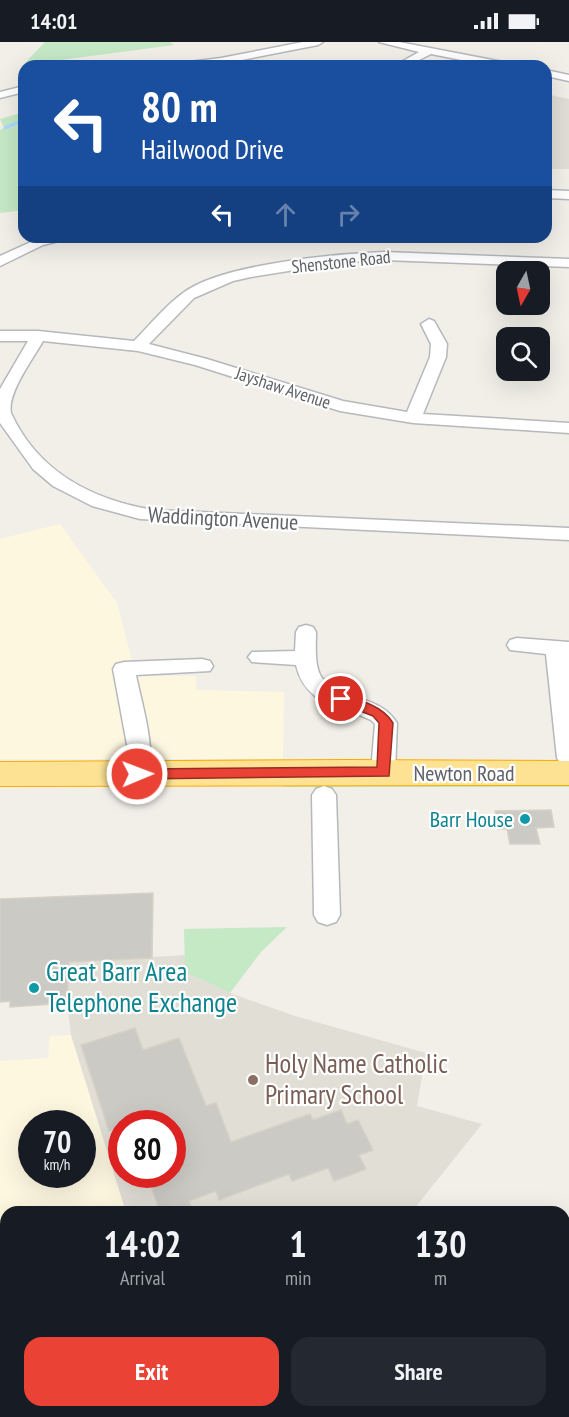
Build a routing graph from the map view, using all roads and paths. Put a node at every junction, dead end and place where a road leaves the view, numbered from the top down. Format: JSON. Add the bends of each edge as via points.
{"nodes":[{"id":1,"x":318,"y":42,"type":"edge"},
{"id":2,"x":384,"y":42,"type":"edge"},
{"id":3,"x":429,"y":51,"type":"junction"},
{"id":4,"x":231,"y":60,"type":"edge"},
{"id":5,"x":411,"y":60,"type":"edge"},
{"id":6,"x":476,"y":60,"type":"edge"},
{"id":7,"x":552,"y":74,"type":"edge"},
{"id":8,"x":569,"y":78,"type":"edge"},
{"id":9,"x":18,"y":90,"type":"edge"},
{"id":10,"x":0,"y":94,"type":"edge"},
{"id":11,"x":552,"y":194,"type":"edge"},
{"id":12,"x":569,"y":195,"type":"edge"},
{"id":13,"x":36,"y":243,"type":"edge"},
{"id":14,"x":0,"y":262,"type":"edge"},
{"id":15,"x":569,"y":263,"type":"edge"},
{"id":16,"x":429,"y":324,"type":"dead end"},
{"id":17,"x":0,"y":336,"type":"edge"},
{"id":18,"x":38,"y":336,"type":"junction"},
{"id":19,"x":138,"y":346,"type":"junction"},
{"id":20,"x":413,"y":418,"type":"junction"},
{"id":21,"x":569,"y":428,"type":"edge"},
{"id":22,"x":569,"y":534,"type":"edge"},
{"id":23,"x":306,"y":633,"type":"dead end"},
{"id":24,"x":517,"y":645,"type":"dead end"},
{"id":25,"x":563,"y":649,"type":"edge"},
{"id":26,"x":259,"y":657,"type":"dead end"},
{"id":27,"x":305,"y":658,"type":"junction"},
{"id":28,"x":202,"y":666,"type":"dead end"},
{"id":29,"x":569,"y":758,"type":"edge"},
{"id":30,"x":384,"y":772,"type":"junction"},
{"id":31,"x":569,"y":773,"type":"edge"},
{"id":32,"x":0,"y":774,"type":"edge"},
{"id":33,"x":137,"y":774,"type":"junction"},
{"id":34,"x":0,"y":794,"type":"edge"},
{"id":35,"x":569,"y":794,"type":"edge"},
{"id":36,"x":324,"y":795,"type":"junction"},
{"id":37,"x":327,"y":915,"type":"dead end"}],
"edges":[{"from":1,"to":4,"type":"street"},
{"from":2,"to":3,"type":"street"},
{"from":3,"to":5,"type":"street"},
{"from":3,"to":6,"type":"street"},
{"from":7,"to":8,"type":"street"},
{"from":9,"to":10,"type":"street"},
{"from":11,"to":12,"type":"street"},
{"from":13,"to":14,"type":"street"},
{"from":15,"to":19,"type":"street","name":"Shenstone Road","via":[[390,256],[345,258],[229,277],[189,296]]},
{"from":16,"to":20,"type":"street","via":[[439,344],[438,357]]},
{"from":17,"to":18,"type":"street","name":"Jayshaw Avenue"},
{"from":18,"to":19,"type":"street","name":"Jayshaw Avenue"},
{"from":18,"to":22,"type":"street","name":"Waddington Avenue","via":[[7,394],[2,406],[4,417],[48,474],[73,491],[107,505],[154,516]]},
{"from":19,"to":20,"type":"street","name":"Jayshaw Avenue","via":[[340,406]]},
{"from":20,"to":21,"type":"street","name":"Jayshaw Avenue"},
{"from":23,"to":27,"type":"street"},
{"from":24,"to":25,"type":"street"},
{"from":25,"to":29,"type":"street"},
{"from":26,"to":27,"type":"street"},
{"from":27,"to":30,"type":"street","via":[[306,671],[314,685],[384,719]]},
{"from":28,"to":33,"type":"street","via":[[124,669],[138,750]]},
{"from":30,"to":31,"type":"highway","name":"Newton Road"},
{"from":30,"to":33,"type":"highway","name":"Newton Road"},
{"from":32,"to":33,"type":"highway","name":"Newton Road"},
{"from":34,"to":36,"type":"highway","name":"Newton Road"},
{"from":35,"to":36,"type":"highway","name":"Newton Road"},
{"from":36,"to":37,"type":"street"}]}
